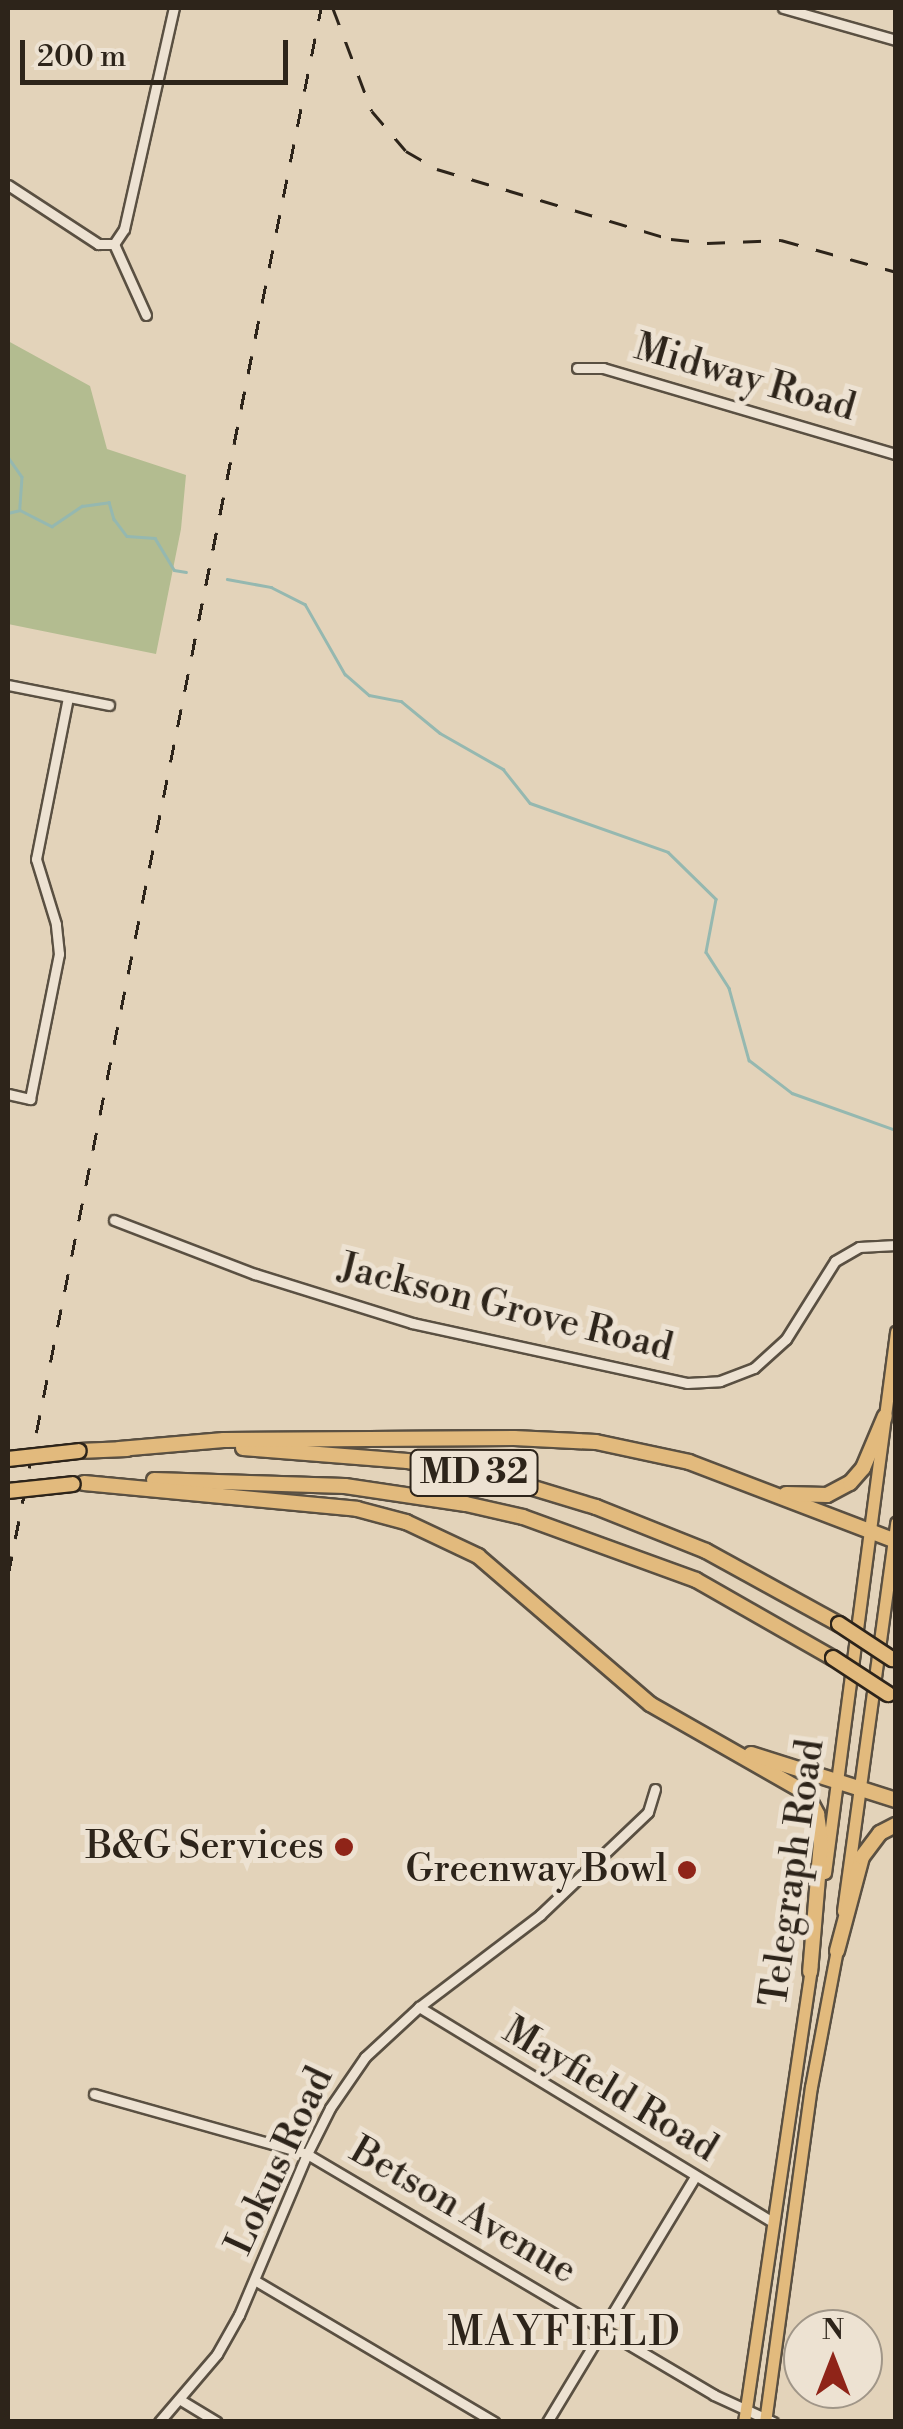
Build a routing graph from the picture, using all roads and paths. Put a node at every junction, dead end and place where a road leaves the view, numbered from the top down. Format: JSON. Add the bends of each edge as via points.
{"nodes":[{"id":1,"x":174,"y":8,"type":"edge"},
{"id":2,"x":789,"y":8,"type":"edge"},
{"id":3,"x":896,"y":40,"type":"edge"},
{"id":4,"x":8,"y":185,"type":"edge"},
{"id":5,"x":114,"y":244,"type":"junction"},
{"id":6,"x":146,"y":315,"type":"dead end"},
{"id":7,"x":577,"y":368,"type":"dead end"},
{"id":8,"x":896,"y":454,"type":"edge"},
{"id":9,"x":8,"y":685,"type":"edge"},
{"id":10,"x":68,"y":697,"type":"junction"},
{"id":11,"x":108,"y":705,"type":"dead end"},
{"id":12,"x":8,"y":1094,"type":"edge"},
{"id":13,"x":114,"y":1220,"type":"dead end"},
{"id":14,"x":896,"y":1246,"type":"edge"},
{"id":15,"x":896,"y":1332,"type":"edge"},
{"id":16,"x":885,"y":1416,"type":"junction"},
{"id":17,"x":119,"y":1449,"type":"junction"},
{"id":18,"x":8,"y":1458,"type":"edge"},
{"id":19,"x":79,"y":1484,"type":"junction"},
{"id":20,"x":761,"y":1489,"type":"junction"},
{"id":21,"x":8,"y":1491,"type":"edge"},
{"id":22,"x":896,"y":1524,"type":"edge"},
{"id":23,"x":872,"y":1531,"type":"junction"},
{"id":24,"x":895,"y":1540,"type":"edge"},
{"id":25,"x":894,"y":1660,"type":"edge"},
{"id":26,"x":892,"y":1697,"type":"edge"},
{"id":27,"x":708,"y":1738,"type":"junction"},
{"id":28,"x":838,"y":1779,"type":"junction"},
{"id":29,"x":860,"y":1787,"type":"junction"},
{"id":30,"x":655,"y":1789,"type":"dead end"},
{"id":31,"x":896,"y":1800,"type":"edge"},
{"id":32,"x":896,"y":1825,"type":"edge"},
{"id":33,"x":837,"y":1952,"type":"junction"},
{"id":34,"x":810,"y":1972,"type":"junction"},
{"id":35,"x":418,"y":2007,"type":"junction"},
{"id":36,"x":94,"y":2094,"type":"dead end"},
{"id":37,"x":308,"y":2154,"type":"junction"},
{"id":38,"x":695,"y":2177,"type":"junction"},
{"id":39,"x":772,"y":2222,"type":"junction"},
{"id":40,"x":256,"y":2281,"type":"junction"},
{"id":41,"x":603,"y":2328,"type":"junction"},
{"id":42,"x":180,"y":2399,"type":"junction"},
{"id":43,"x":746,"y":2408,"type":"junction"},
{"id":44,"x":764,"y":2420,"type":"edge"},
{"id":45,"x":159,"y":2422,"type":"edge"},
{"id":46,"x":217,"y":2422,"type":"edge"},
{"id":47,"x":494,"y":2422,"type":"edge"},
{"id":48,"x":547,"y":2422,"type":"edge"},
{"id":49,"x":744,"y":2422,"type":"edge"}],
"edges":[{"from":1,"to":5,"type":"street","via":[[124,229]]},
{"from":2,"to":3,"type":"street"},
{"from":4,"to":5,"type":"street","via":[[98,244]]},
{"from":5,"to":6,"type":"street"},
{"from":7,"to":8,"type":"street","name":"Midway Road","via":[[603,368]]},
{"from":9,"to":10,"type":"street"},
{"from":10,"to":11,"type":"street"},
{"from":10,"to":12,"type":"street","via":[[36,859],[59,954],[30,1099]]},
{"from":13,"to":14,"type":"street","name":"Jackson Grove Road","via":[[412,1323],[687,1383],[754,1368],[786,1340],[835,1261],[860,1247]]},
{"from":15,"to":16,"type":"main road","name":"Telegraph Road"},
{"from":16,"to":20,"type":"highway","via":[[863,1468],[840,1491],[814,1497]]},
{"from":16,"to":23,"type":"main road","name":"Telegraph Road"},
{"from":17,"to":18,"type":"highway","number":"MD 32","bridge":true},
{"from":17,"to":20,"type":"highway","via":[[224,1440],[547,1438],[656,1454]]},
{"from":17,"to":25,"type":"highway","number":"MD 32","bridge":true,"via":[[347,1455],[530,1487],[706,1551]]},
{"from":19,"to":21,"type":"highway","number":"MD 32","bridge":true},
{"from":19,"to":26,"type":"highway","number":"MD 32","bridge":true,"via":[[289,1481],[466,1504],[642,1557],[738,1602]]},
{"from":19,"to":27,"type":"highway","via":[[329,1505],[434,1533],[505,1576],[627,1686]]},
{"from":20,"to":23,"type":"highway"},
{"from":22,"to":24,"type":"main road","name":"Telegraph Road"},
{"from":23,"to":24,"type":"highway"},
{"from":23,"to":28,"type":"main road","name":"Telegraph Road"},
{"from":24,"to":29,"type":"main road","name":"Telegraph Road"},
{"from":27,"to":28,"type":"highway"},
{"from":27,"to":34,"type":"highway","via":[[796,1784],[812,1803],[821,1842]]},
{"from":28,"to":29,"type":"highway"},
{"from":28,"to":34,"type":"main road","name":"Telegraph Road"},
{"from":29,"to":31,"type":"highway"},
{"from":29,"to":33,"type":"main road","name":"Telegraph Road"},
{"from":30,"to":35,"type":"street","name":"Lokus Road","via":[[648,1812],[540,1915]]},
{"from":32,"to":33,"type":"highway","via":[[862,1857]]},
{"from":33,"to":44,"type":"main road","name":"Telegraph Road"},
{"from":34,"to":39,"type":"main road","name":"Telegraph Road"},
{"from":35,"to":37,"type":"street","name":"Lokus Road","via":[[364,2057]]},
{"from":35,"to":38,"type":"street","name":"Mayfield Road"},
{"from":36,"to":37,"type":"street","name":"Betson Avenue"},
{"from":37,"to":40,"type":"street","name":"Lokus Road"},
{"from":37,"to":41,"type":"street","name":"Betson Avenue"},
{"from":38,"to":39,"type":"street","name":"Mayfield Road"},
{"from":38,"to":41,"type":"street"},
{"from":39,"to":43,"type":"main road","name":"Telegraph Road"},
{"from":40,"to":42,"type":"street","name":"Lokus Road","via":[[217,2354]]},
{"from":40,"to":47,"type":"street"},
{"from":41,"to":43,"type":"street","name":"Betson Avenue"},
{"from":41,"to":48,"type":"street"},
{"from":42,"to":45,"type":"street","name":"Lokus Road"},
{"from":42,"to":46,"type":"street"},
{"from":43,"to":44,"type":"street","name":"Betson Avenue"},
{"from":43,"to":49,"type":"main road","name":"Telegraph Road"}]}
